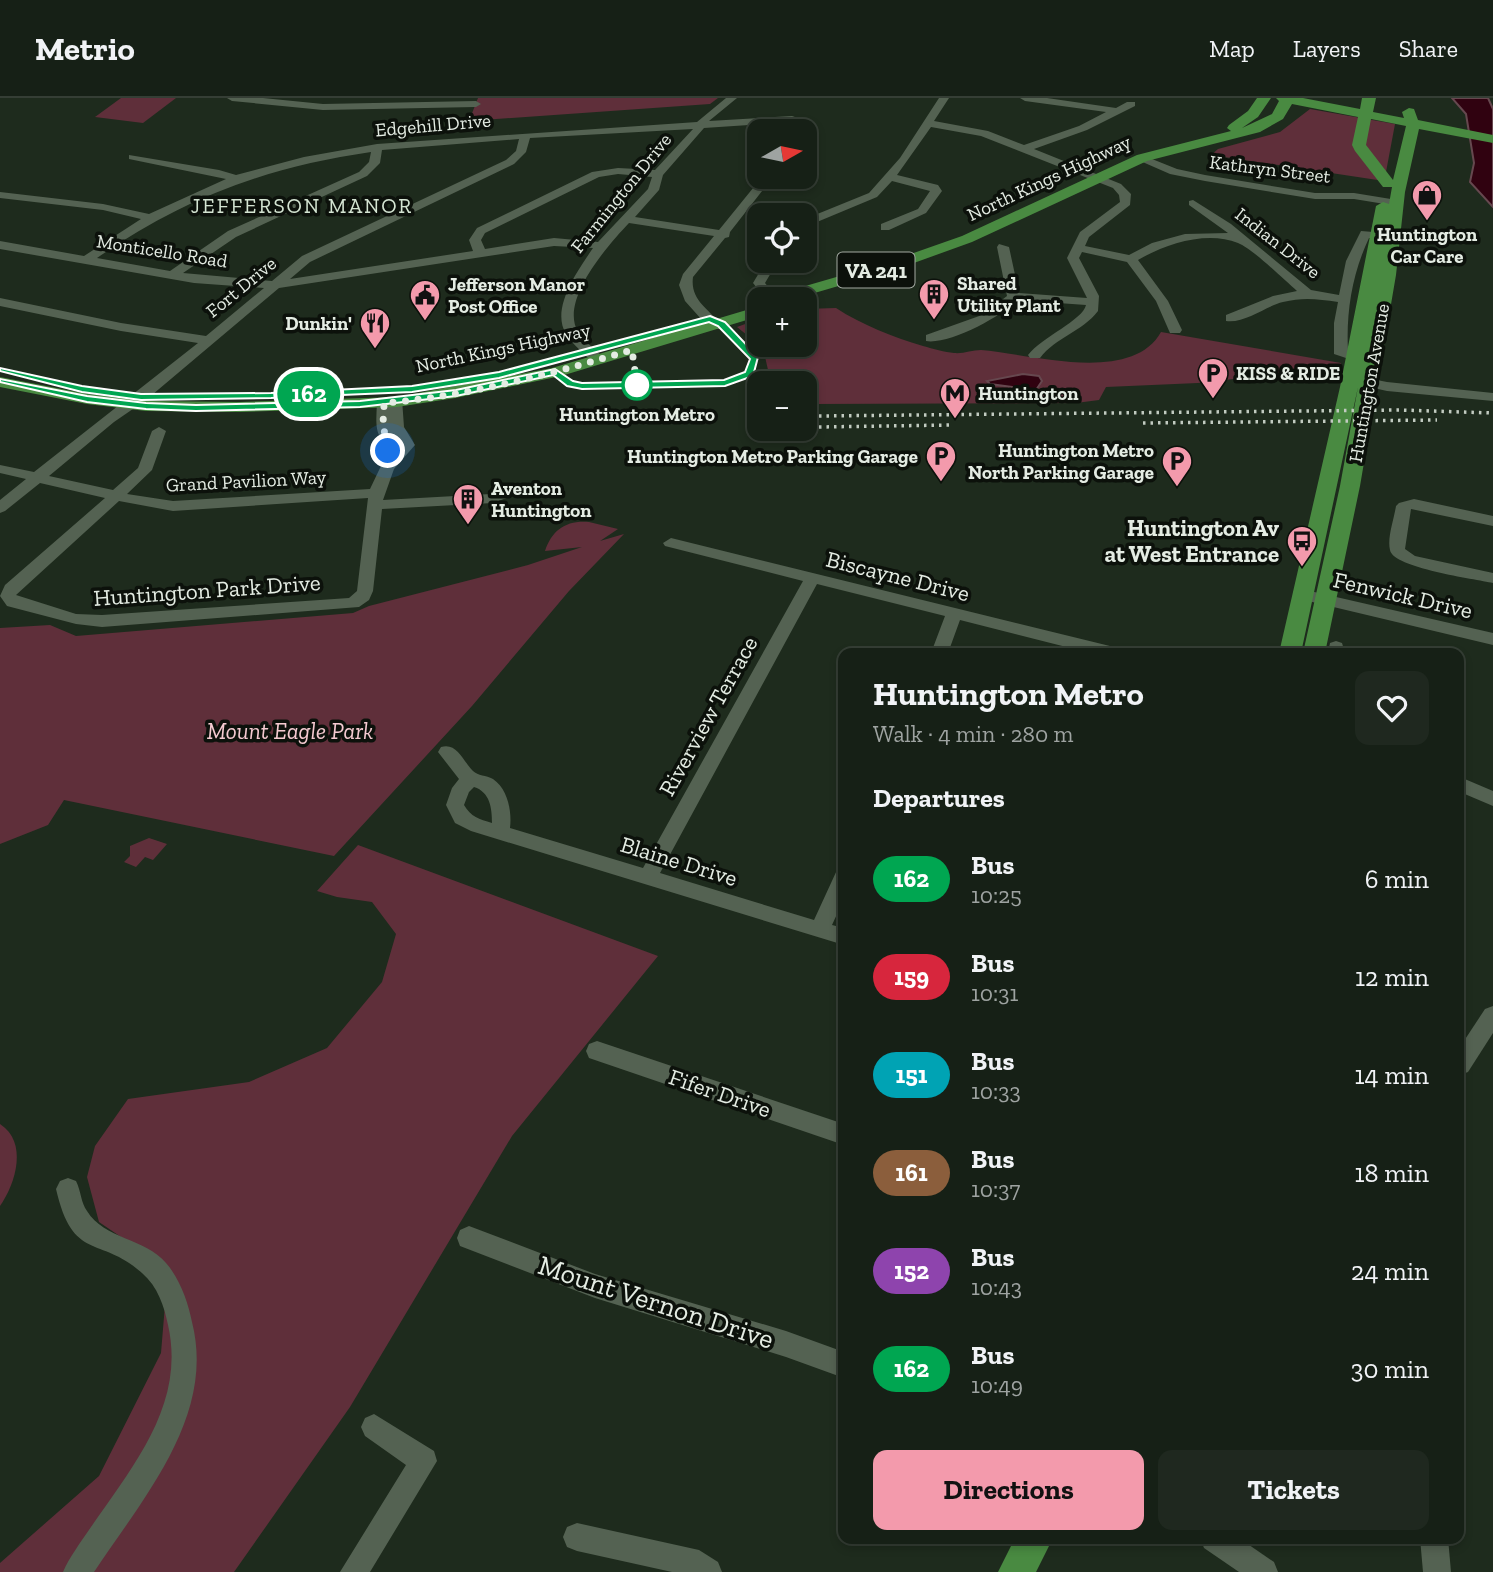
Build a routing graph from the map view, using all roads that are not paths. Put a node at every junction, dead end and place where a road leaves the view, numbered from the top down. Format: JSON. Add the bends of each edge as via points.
{"nodes":[{"id":1,"x":232,"y":98,"type":"edge"},
{"id":2,"x":732,"y":98,"type":"edge"},
{"id":3,"x":944,"y":98,"type":"edge"},
{"id":4,"x":1026,"y":98,"type":"edge"},
{"id":5,"x":1287,"y":98,"type":"edge"},
{"id":6,"x":1332,"y":98,"type":"edge"},
{"id":7,"x":1369,"y":98,"type":"edge"},
{"id":8,"x":265,"y":100,"type":"edge"},
{"id":9,"x":412,"y":102,"type":"edge"},
{"id":10,"x":1136,"y":102,"type":"edge"},
{"id":11,"x":1262,"y":102,"type":"edge"},
{"id":12,"x":476,"y":104,"type":"dead end"},
{"id":13,"x":1118,"y":111,"type":"junction"},
{"id":14,"x":818,"y":117,"type":"dead end"},
{"id":15,"x":1406,"y":118,"type":"junction"},
{"id":16,"x":815,"y":119,"type":"edge"},
{"id":17,"x":747,"y":122,"type":"edge"},
{"id":18,"x":702,"y":124,"type":"junction"},
{"id":19,"x":927,"y":124,"type":"junction"},
{"id":20,"x":1433,"y":124,"type":"junction"},
{"id":21,"x":1493,"y":129,"type":"edge"},
{"id":22,"x":525,"y":135,"type":"junction"},
{"id":23,"x":1493,"y":139,"type":"edge"},
{"id":24,"x":1205,"y":141,"type":"junction"},
{"id":25,"x":377,"y":147,"type":"junction"},
{"id":26,"x":1024,"y":149,"type":"junction"},
{"id":27,"x":133,"y":157,"type":"dead end"},
{"id":28,"x":1147,"y":160,"type":"junction"},
{"id":29,"x":658,"y":174,"type":"junction"},
{"id":30,"x":890,"y":177,"type":"junction"},
{"id":31,"x":236,"y":179,"type":"junction"},
{"id":32,"x":1102,"y":181,"type":"junction"},
{"id":33,"x":759,"y":189,"type":"edge"},
{"id":34,"x":0,"y":195,"type":"edge"},
{"id":35,"x":1390,"y":196,"type":"junction"},
{"id":36,"x":1193,"y":203,"type":"dead end"},
{"id":37,"x":150,"y":218,"type":"junction"},
{"id":38,"x":817,"y":218,"type":"edge"},
{"id":39,"x":628,"y":219,"type":"junction"},
{"id":40,"x":885,"y":227,"type":"dead end"},
{"id":41,"x":1377,"y":233,"type":"junction"},
{"id":42,"x":725,"y":234,"type":"junction"},
{"id":43,"x":1394,"y":237,"type":"junction"},
{"id":44,"x":1242,"y":240,"type":"junction"},
{"id":45,"x":0,"y":244,"type":"edge"},
{"id":46,"x":601,"y":246,"type":"junction"},
{"id":47,"x":1003,"y":247,"type":"dead end"},
{"id":48,"x":1079,"y":248,"type":"junction"},
{"id":49,"x":480,"y":253,"type":"junction"},
{"id":50,"x":88,"y":259,"type":"junction"},
{"id":51,"x":1130,"y":259,"type":"junction"},
{"id":52,"x":300,"y":264,"type":"junction"},
{"id":53,"x":173,"y":275,"type":"junction"},
{"id":54,"x":318,"y":277,"type":"junction"},
{"id":55,"x":274,"y":285,"type":"junction"},
{"id":56,"x":816,"y":287,"type":"edge"},
{"id":57,"x":817,"y":293,"type":"edge"},
{"id":58,"x":1307,"y":293,"type":"junction"},
{"id":59,"x":1013,"y":296,"type":"junction"},
{"id":60,"x":1345,"y":300,"type":"junction"},
{"id":61,"x":0,"y":302,"type":"edge"},
{"id":62,"x":1093,"y":302,"type":"junction"},
{"id":63,"x":747,"y":309,"type":"edge"},
{"id":64,"x":747,"y":314,"type":"edge"},
{"id":65,"x":1231,"y":318,"type":"dead end"},
{"id":66,"x":713,"y":323,"type":"junction"},
{"id":67,"x":1175,"y":330,"type":"dead end"},
{"id":68,"x":931,"y":338,"type":"dead end"},
{"id":69,"x":207,"y":340,"type":"junction"},
{"id":70,"x":1035,"y":355,"type":"dead end"},
{"id":71,"x":594,"y":356,"type":"junction"},
{"id":72,"x":1356,"y":357,"type":"junction"},
{"id":73,"x":0,"y":371,"type":"edge"},
{"id":74,"x":0,"y":382,"type":"edge"},
{"id":75,"x":1356,"y":384,"type":"junction"},
{"id":76,"x":389,"y":397,"type":"junction"},
{"id":77,"x":1493,"y":397,"type":"edge"},
{"id":78,"x":135,"y":401,"type":"junction"},
{"id":79,"x":159,"y":431,"type":"dead end"},
{"id":80,"x":0,"y":469,"type":"edge"},
{"id":81,"x":37,"y":478,"type":"junction"},
{"id":82,"x":509,"y":487,"type":"dead end"},
{"id":83,"x":120,"y":495,"type":"junction"},
{"id":84,"x":376,"y":496,"type":"junction"},
{"id":85,"x":0,"y":508,"type":"edge"},
{"id":86,"x":1493,"y":521,"type":"edge"},
{"id":87,"x":671,"y":543,"type":"dead end"},
{"id":88,"x":1493,"y":578,"type":"edge"},
{"id":89,"x":812,"y":579,"type":"junction"},
{"id":90,"x":1302,"y":593,"type":"junction"},
{"id":91,"x":1325,"y":600,"type":"junction"},
{"id":92,"x":954,"y":614,"type":"junction"},
{"id":93,"x":1493,"y":639,"type":"edge"},
{"id":94,"x":941,"y":648,"type":"edge"},
{"id":95,"x":1092,"y":648,"type":"edge"},
{"id":96,"x":1291,"y":648,"type":"edge"},
{"id":97,"x":1315,"y":648,"type":"edge"},
{"id":98,"x":447,"y":752,"type":"dead end"},
{"id":99,"x":470,"y":780,"type":"junction"},
{"id":100,"x":1464,"y":786,"type":"edge"},
{"id":101,"x":1493,"y":799,"type":"edge"},
{"id":102,"x":500,"y":832,"type":"junction"},
{"id":103,"x":648,"y":877,"type":"junction"},
{"id":104,"x":838,"y":889,"type":"edge"},
{"id":105,"x":820,"y":930,"type":"junction"},
{"id":106,"x":838,"y":935,"type":"edge"},
{"id":107,"x":1493,"y":1015,"type":"edge"},
{"id":108,"x":597,"y":1051,"type":"dead end"},
{"id":109,"x":1464,"y":1059,"type":"edge"},
{"id":110,"x":838,"y":1133,"type":"edge"},
{"id":111,"x":68,"y":1189,"type":"dead end"},
{"id":112,"x":469,"y":1238,"type":"dead end"},
{"id":113,"x":838,"y":1363,"type":"edge"},
{"id":114,"x":374,"y":1427,"type":"dead end"},
{"id":115,"x":577,"y":1537,"type":"dead end"},
{"id":116,"x":1032,"y":1544,"type":"edge"},
{"id":117,"x":1223,"y":1544,"type":"edge"},
{"id":118,"x":1435,"y":1544,"type":"edge"},
{"id":119,"x":77,"y":1572,"type":"edge"},
{"id":120,"x":354,"y":1572,"type":"edge"},
{"id":121,"x":708,"y":1572,"type":"edge"},
{"id":122,"x":1016,"y":1572,"type":"edge"},
{"id":123,"x":1264,"y":1572,"type":"edge"},
{"id":124,"x":1437,"y":1572,"type":"edge"}],
"edges":[{"from":1,"to":8,"type":"street"},
{"from":2,"to":18,"type":"street","name":"Farmington Drive"},
{"from":3,"to":19,"type":"street"},
{"from":4,"to":13,"type":"street"},
{"from":5,"to":15,"type":"main road"},
{"from":5,"to":24,"type":"main road","name":"North Kings Highway","number":"VA 241","via":[[1270,122]]},
{"from":5,"to":28,"type":"main road","name":"North Kings Highway","number":"VA 241","via":[[1296,104],[1279,125],[1255,135]]},
{"from":6,"to":15,"type":"main road"},
{"from":7,"to":35,"type":"main road","via":[[1359,136],[1361,152],[1384,175]]},
{"from":8,"to":9,"type":"street","via":[[323,107]]},
{"from":9,"to":12,"type":"street"},
{"from":10,"to":13,"type":"street"},
{"from":11,"to":24,"type":"main road","number":"VA 241","via":[[1247,120]]},
{"from":13,"to":26,"type":"street"},
{"from":14,"to":16,"type":"street"},
{"from":15,"to":20,"type":"main road"},
{"from":15,"to":20,"type":"main road"},
{"from":15,"to":35,"type":"main road","name":"Huntington Avenue"},
{"from":15,"to":35,"type":"main road","name":"Huntington Avenue"},
{"from":17,"to":18,"type":"street","name":"Edgehill Drive"},
{"from":18,"to":22,"type":"street","name":"Edgehill Drive"},
{"from":18,"to":29,"type":"street","name":"Farmington Drive"},
{"from":19,"to":26,"type":"street","via":[[978,131]]},
{"from":19,"to":30,"type":"street"},
{"from":20,"to":21,"type":"main road"},
{"from":20,"to":23,"type":"main road"},
{"from":22,"to":25,"type":"street","name":"Edgehill Drive"},
{"from":22,"to":52,"type":"street","name":"Fort Drive","via":[[521,152],[510,162],[317,251]]},
{"from":24,"to":28,"type":"main road","name":"North Kings Highway","number":"VA 241"},
{"from":25,"to":31,"type":"street","name":"Edgehill Drive"},
{"from":25,"to":53,"type":"street","via":[[374,163],[363,174],[232,234]]},
{"from":26,"to":32,"type":"street"},
{"from":27,"to":31,"type":"street"},
{"from":28,"to":32,"type":"main road","name":"North Kings Highway","number":"VA 241"},
{"from":28,"to":35,"type":"street","name":"Kathryn Street","via":[[1182,174],[1315,196]]},
{"from":29,"to":39,"type":"street","name":"Farmington Drive","via":[[653,190]]},
{"from":29,"to":49,"type":"street","via":[[596,174],[486,227],[476,237]]},
{"from":30,"to":38,"type":"street","via":[[867,199]]},
{"from":30,"to":40,"type":"street","via":[[930,184],[936,193],[922,211]]},
{"from":31,"to":37,"type":"street","name":"Edgehill Drive"},
{"from":32,"to":48,"type":"street","via":[[1123,190],[1126,202],[1084,235]]},
{"from":32,"to":56,"type":"main road","name":"North Kings Highway","number":"VA 241","via":[[967,239]]},
{"from":32,"to":57,"type":"main road","name":"North Kings Highway","number":"VA 241","via":[[972,244]]},
{"from":33,"to":42,"type":"street"},
{"from":34,"to":37,"type":"street","via":[[103,207]]},
{"from":35,"to":41,"type":"main road","name":"Huntington Avenue"},
{"from":35,"to":43,"type":"main road","name":"Huntington Avenue"},
{"from":36,"to":44,"type":"street","name":"Indian Drive"},
{"from":37,"to":50,"type":"street","name":"Edgehill Drive"},
{"from":39,"to":42,"type":"street"},
{"from":39,"to":46,"type":"street","name":"Farmington Drive"},
{"from":41,"to":43,"type":"street"},
{"from":41,"to":60,"type":"street","name":"Indian Drive","via":[[1364,235],[1352,261]]},
{"from":41,"to":72,"type":"main road","name":"Huntington Avenue"},
{"from":42,"to":66,"type":"street","via":[[690,271],[685,284],[690,302]]},
{"from":43,"to":75,"type":"main road","name":"Huntington Avenue"},
{"from":44,"to":51,"type":"street","via":[[1214,234],[1170,241]]},
{"from":44,"to":58,"type":"street","name":"Indian Drive"},
{"from":45,"to":50,"type":"street","name":"Monticello Road"},
{"from":46,"to":49,"type":"street","name":"Monticello Road","via":[[562,242]]},
{"from":46,"to":71,"type":"street","name":"Farmington Drive","via":[[584,270],[568,314],[572,333]]},
{"from":47,"to":59,"type":"street"},
{"from":48,"to":51,"type":"street"},
{"from":48,"to":62,"type":"street","via":[[1073,258]]},
{"from":49,"to":54,"type":"street","name":"Monticello Road"},
{"from":50,"to":53,"type":"street","name":"Monticello Road"},
{"from":51,"to":67,"type":"street","via":[[1163,301]]},
{"from":52,"to":54,"type":"street","via":[[299,273]]},
{"from":52,"to":55,"type":"street","name":"Fort Drive"},
{"from":53,"to":55,"type":"street","name":"Monticello Road"},
{"from":54,"to":55,"type":"street","name":"Monticello Road"},
{"from":55,"to":69,"type":"street","name":"Fort Drive"},
{"from":58,"to":60,"type":"street","name":"Indian Drive"},
{"from":58,"to":65,"type":"street","via":[[1277,299]]},
{"from":59,"to":62,"type":"street"},
{"from":59,"to":68,"type":"street","via":[[997,313]]},
{"from":60,"to":72,"type":"street","name":"Indian Drive","via":[[1341,354]]},
{"from":61,"to":69,"type":"street"},
{"from":62,"to":70,"type":"street","via":[[1086,318],[1046,340]]},
{"from":63,"to":66,"type":"main road","name":"North Kings Highway"},
{"from":64,"to":66,"type":"main road","name":"North Kings Highway"},
{"from":66,"to":71,"type":"main road","name":"North Kings Highway"},
{"from":69,"to":78,"type":"street","name":"Fort Drive"},
{"from":71,"to":76,"type":"main road","name":"North Kings Highway","via":[[456,393]]},
{"from":72,"to":75,"type":"main road","name":"Huntington Avenue"},
{"from":73,"to":78,"type":"main road","name":"North Kings Highway"},
{"from":74,"to":78,"type":"main road","name":"North Kings Highway","via":[[87,399]]},
{"from":75,"to":77,"type":"street"},
{"from":75,"to":90,"type":"main road","name":"Huntington Avenue"},
{"from":75,"to":91,"type":"main road","name":"Huntington Avenue","via":[[1350,486]]},
{"from":76,"to":78,"type":"main road","name":"North Kings Highway"},
{"from":76,"to":84,"type":"street","name":"Huntington Park Drive","via":[[383,432],[387,440],[401,445],[379,463]]},
{"from":78,"to":81,"type":"street","name":"Fort Drive"},
{"from":79,"to":83,"type":"street","name":"Huntington Park Drive","via":[[145,470]]},
{"from":80,"to":81,"type":"street","name":"Grand Pavilion Way"},
{"from":81,"to":83,"type":"street","name":"Grand Pavilion Way"},
{"from":81,"to":85,"type":"street","name":"Fort Drive"},
{"from":82,"to":84,"type":"street","name":"Grand Pavilion Way","via":[[493,498]]},
{"from":83,"to":84,"type":"street","name":"Grand Pavilion Way","via":[[173,506]]},
{"from":83,"to":84,"type":"street","name":"Huntington Park Drive","via":[[11,590],[8,596],[13,602],[102,621],[353,603],[365,592]]},
{"from":86,"to":88,"type":"street","via":[[1414,504],[1404,506],[1397,549],[1410,559]]},
{"from":87,"to":89,"type":"street","name":"Biscayne Drive"},
{"from":89,"to":92,"type":"street","name":"Biscayne Drive"},
{"from":89,"to":103,"type":"street","name":"Riverview Terrace"},
{"from":90,"to":91,"type":"street","name":"Fenwick Drive"},
{"from":90,"to":96,"type":"main road","name":"Huntington Avenue"},
{"from":91,"to":93,"type":"street","name":"Fenwick Drive"},
{"from":91,"to":97,"type":"main road","name":"Huntington Avenue"},
{"from":92,"to":94,"type":"street"},
{"from":92,"to":95,"type":"street","name":"Biscayne Drive"},
{"from":98,"to":99,"type":"street"},
{"from":99,"to":102,"type":"street","via":[[480,779],[497,796],[502,813]]},
{"from":99,"to":102,"type":"street","name":"Blaine Drive","via":[[457,796],[457,812],[471,824]]},
{"from":100,"to":101,"type":"street"},
{"from":102,"to":103,"type":"street","name":"Blaine Drive"},
{"from":103,"to":105,"type":"street","name":"Blaine Drive"},
{"from":104,"to":105,"type":"street"},
{"from":105,"to":106,"type":"street","name":"Blaine Drive"},
{"from":107,"to":109,"type":"street"},
{"from":108,"to":110,"type":"street","name":"Fifer Drive"},
{"from":111,"to":119,"type":"street","via":[[71,1205],[86,1229],[143,1259],[161,1277],[173,1298],[187,1364],[180,1404],[160,1448]]},
{"from":112,"to":113,"type":"street","name":"Mount Vernon Drive","via":[[595,1286]]},
{"from":114,"to":120,"type":"street","via":[[424,1461]]},
{"from":115,"to":121,"type":"street","via":[[699,1564]]},
{"from":116,"to":122,"type":"main road"},
{"from":117,"to":123,"type":"street"},
{"from":118,"to":124,"type":"street"}]}
